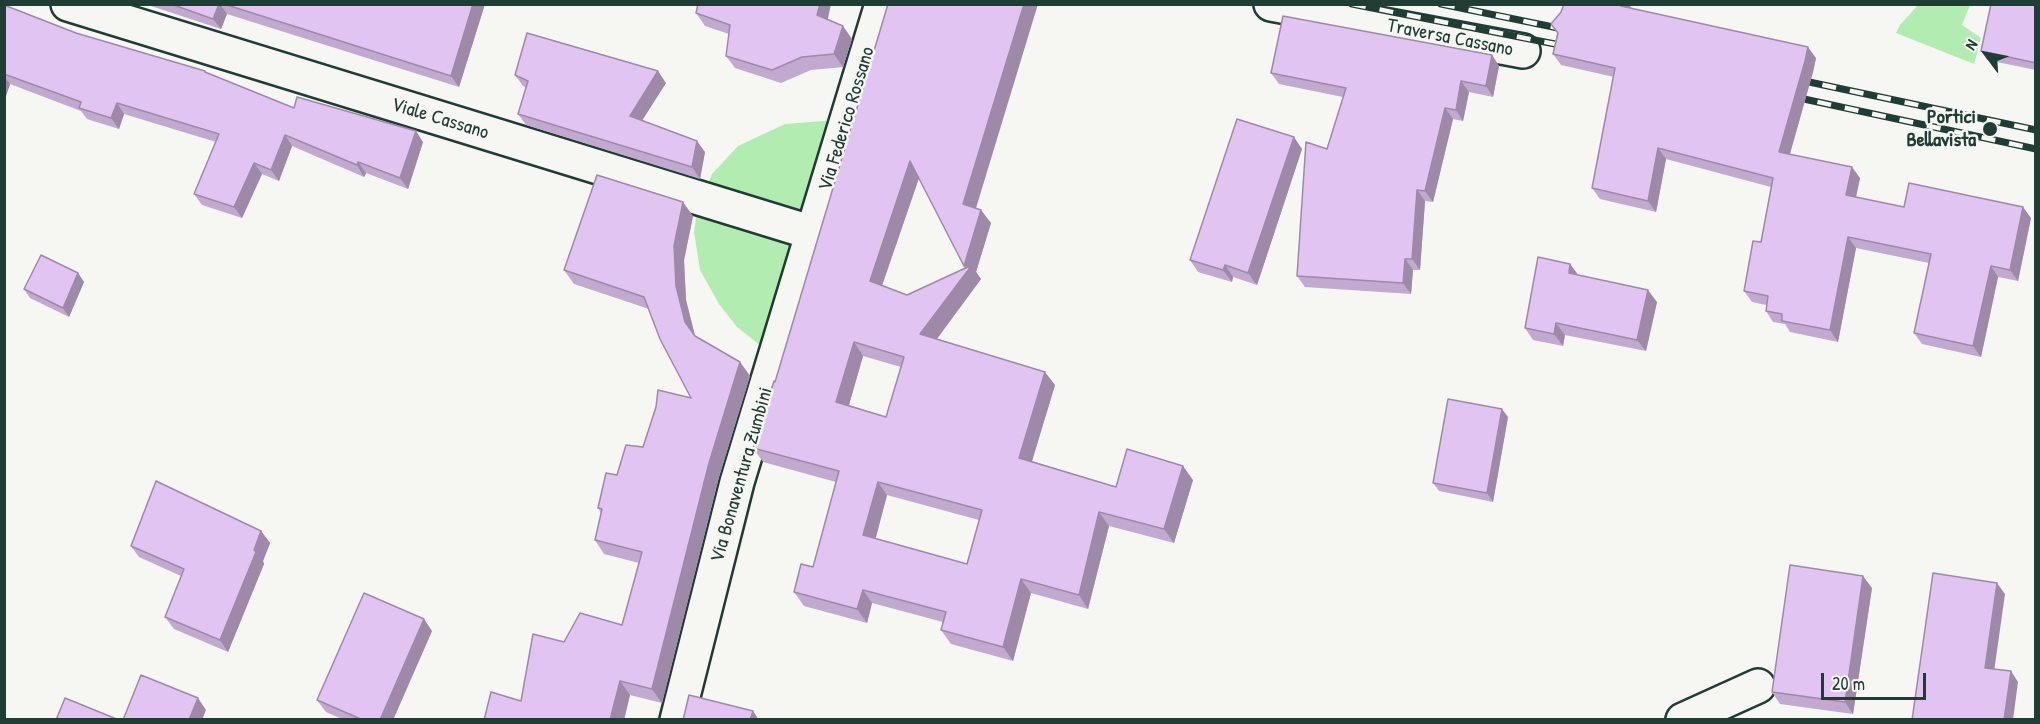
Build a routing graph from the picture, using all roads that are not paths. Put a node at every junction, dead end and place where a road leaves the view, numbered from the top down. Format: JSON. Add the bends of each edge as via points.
{"nodes":[{"id":1,"x":68,"y":4,"type":"edge"},
{"id":2,"x":882,"y":4,"type":"edge"},
{"id":3,"x":1270,"y":4,"type":"edge"},
{"id":4,"x":1522,"y":51,"type":"dead end"},
{"id":5,"x":813,"y":233,"type":"junction"},
{"id":6,"x":1758,"y":686,"type":"dead end"},
{"id":7,"x":677,"y":720,"type":"edge"},
{"id":8,"x":1683,"y":720,"type":"edge"}],
"edges":[{"from":1,"to":5,"type":"street","name":"Viale Cassano"},
{"from":2,"to":5,"type":"street","name":"Via Federico Rossano"},
{"from":3,"to":4,"type":"street","name":"Traversa Cassano"},
{"from":5,"to":7,"type":"street","name":"Via Bonaventura Zumbini","via":[[737,482]]},
{"from":6,"to":8,"type":"street"}]}
